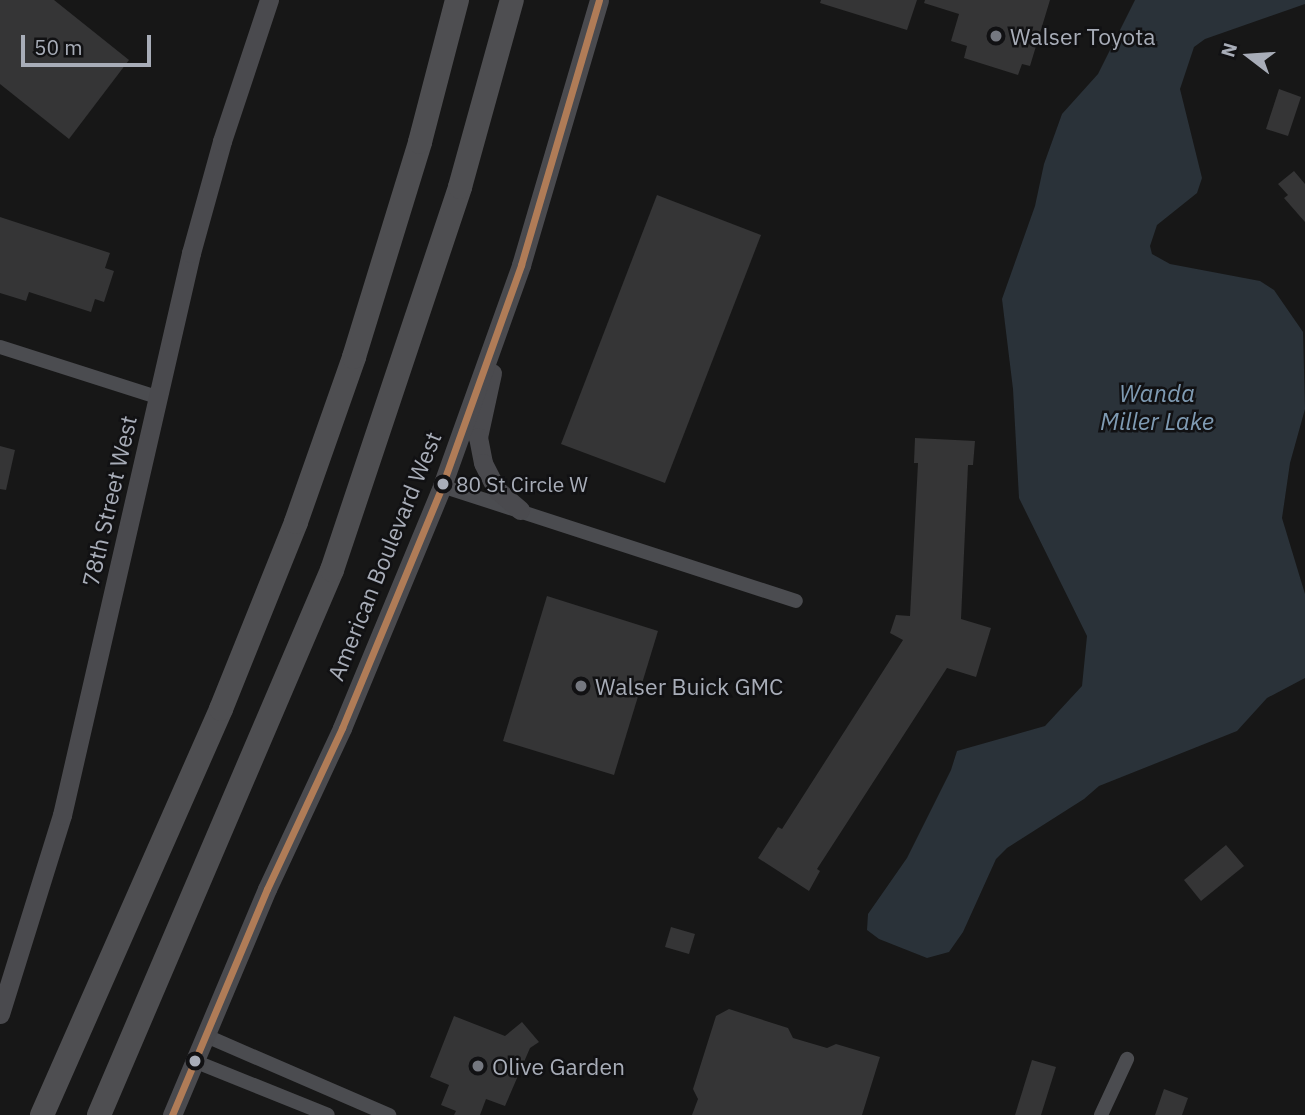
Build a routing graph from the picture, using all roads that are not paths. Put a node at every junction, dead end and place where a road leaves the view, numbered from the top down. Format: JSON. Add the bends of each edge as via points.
{"nodes":[{"id":1,"x":269,"y":0,"type":"edge"},
{"id":2,"x":457,"y":0,"type":"edge"},
{"id":3,"x":509,"y":0,"type":"edge"},
{"id":4,"x":599,"y":0,"type":"edge"},
{"id":5,"x":513,"y":286,"type":"junction"},
{"id":6,"x":0,"y":347,"type":"edge"},
{"id":7,"x":157,"y":397,"type":"junction"},
{"id":8,"x":442,"y":486,"type":"junction"},
{"id":9,"x":520,"y":510,"type":"junction"},
{"id":10,"x":796,"y":601,"type":"dead end"},
{"id":11,"x":0,"y":1014,"type":"edge"},
{"id":12,"x":204,"y":1035,"type":"junction"},
{"id":13,"x":1127,"y":1059,"type":"dead end"},
{"id":14,"x":194,"y":1061,"type":"junction"},
{"id":15,"x":42,"y":1115,"type":"edge"},
{"id":16,"x":99,"y":1115,"type":"edge"},
{"id":17,"x":172,"y":1115,"type":"edge"},
{"id":18,"x":328,"y":1115,"type":"edge"},
{"id":19,"x":389,"y":1115,"type":"edge"},
{"id":20,"x":1101,"y":1115,"type":"edge"}],
"edges":[{"from":1,"to":7,"type":"street","name":"78th Street West","via":[[204,204]]},
{"from":2,"to":15,"type":"highway","via":[[420,142],[354,357],[296,522],[221,709]]},
{"from":3,"to":16,"type":"highway","via":[[456,201],[332,569]]},
{"from":4,"to":5,"type":"street","name":"American Boulevard West"},
{"from":5,"to":8,"type":"street","name":"American Boulevard West"},
{"from":5,"to":9,"type":"street","via":[[478,437],[486,474]]},
{"from":6,"to":7,"type":"street"},
{"from":7,"to":11,"type":"street","name":"78th Street West","via":[[62,815]]},
{"from":8,"to":9,"type":"street"},
{"from":8,"to":12,"type":"street","name":"American Boulevard West","via":[[342,727]]},
{"from":9,"to":10,"type":"street"},
{"from":12,"to":14,"type":"street","name":"American Boulevard West"},
{"from":12,"to":19,"type":"street"},
{"from":13,"to":20,"type":"street"},
{"from":14,"to":17,"type":"street","name":"American Boulevard West"},
{"from":14,"to":18,"type":"street"}]}
